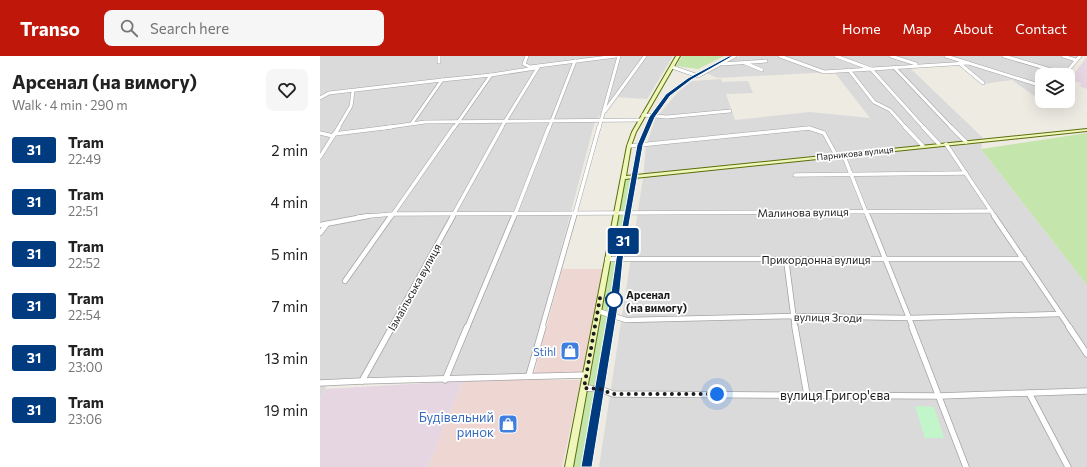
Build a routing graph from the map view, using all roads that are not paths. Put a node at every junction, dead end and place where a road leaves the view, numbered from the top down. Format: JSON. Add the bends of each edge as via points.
{"nodes":[{"id":1,"x":439,"y":56,"type":"edge"},
{"id":2,"x":527,"y":56,"type":"edge"},
{"id":3,"x":565,"y":56,"type":"edge"},
{"id":4,"x":617,"y":56,"type":"edge"},
{"id":5,"x":645,"y":56,"type":"edge"},
{"id":6,"x":678,"y":56,"type":"edge"},
{"id":7,"x":736,"y":56,"type":"edge"},
{"id":8,"x":780,"y":56,"type":"edge"},
{"id":9,"x":836,"y":56,"type":"edge"},
{"id":10,"x":891,"y":56,"type":"edge"},
{"id":11,"x":946,"y":56,"type":"edge"},
{"id":12,"x":1004,"y":56,"type":"edge"},
{"id":13,"x":1062,"y":56,"type":"edge"},
{"id":14,"x":1080,"y":56,"type":"edge"},
{"id":15,"x":604,"y":57,"type":"edge"},
{"id":16,"x":1076,"y":60,"type":"junction"},
{"id":17,"x":575,"y":61,"type":"junction"},
{"id":18,"x":766,"y":61,"type":"dead end"},
{"id":19,"x":439,"y":62,"type":"dead end"},
{"id":20,"x":564,"y":62,"type":"junction"},
{"id":21,"x":744,"y":62,"type":"junction"},
{"id":22,"x":959,"y":63,"type":"junction"},
{"id":23,"x":968,"y":63,"type":"junction"},
{"id":24,"x":720,"y":64,"type":"junction"},
{"id":25,"x":920,"y":66,"type":"junction"},
{"id":26,"x":537,"y":67,"type":"junction"},
{"id":27,"x":672,"y":67,"type":"junction"},
{"id":28,"x":894,"y":67,"type":"junction"},
{"id":29,"x":1044,"y":68,"type":"edge"},
{"id":30,"x":1069,"y":68,"type":"edge"},
{"id":31,"x":871,"y":69,"type":"junction"},
{"id":32,"x":762,"y":70,"type":"dead end"},
{"id":33,"x":849,"y":70,"type":"junction"},
{"id":34,"x":491,"y":75,"type":"junction"},
{"id":35,"x":442,"y":80,"type":"junction"},
{"id":36,"x":983,"y":83,"type":"dead end"},
{"id":37,"x":1035,"y":84,"type":"edge"},
{"id":38,"x":353,"y":91,"type":"junction"},
{"id":39,"x":322,"y":96,"type":"edge"},
{"id":40,"x":730,"y":111,"type":"dead end"},
{"id":41,"x":603,"y":113,"type":"junction"},
{"id":42,"x":643,"y":115,"type":"junction"},
{"id":43,"x":640,"y":120,"type":"junction"},
{"id":44,"x":458,"y":121,"type":"junction"},
{"id":45,"x":505,"y":121,"type":"junction"},
{"id":46,"x":552,"y":121,"type":"junction"},
{"id":47,"x":601,"y":121,"type":"junction"},
{"id":48,"x":412,"y":123,"type":"junction"},
{"id":49,"x":1087,"y":130,"type":"edge"},
{"id":50,"x":320,"y":133,"type":"edge"},
{"id":51,"x":334,"y":135,"type":"junction"},
{"id":52,"x":966,"y":142,"type":"junction"},
{"id":53,"x":939,"y":144,"type":"junction"},
{"id":54,"x":946,"y":144,"type":"junction"},
{"id":55,"x":629,"y":146,"type":"junction"},
{"id":56,"x":923,"y":146,"type":"junction"},
{"id":57,"x":843,"y":154,"type":"junction"},
{"id":58,"x":836,"y":155,"type":"junction"},
{"id":59,"x":320,"y":157,"type":"edge"},
{"id":60,"x":966,"y":174,"type":"junction"},
{"id":61,"x":794,"y":175,"type":"dead end"},
{"id":62,"x":852,"y":175,"type":"junction"},
{"id":63,"x":623,"y":178,"type":"junction"},
{"id":64,"x":991,"y":211,"type":"junction"},
{"id":65,"x":866,"y":212,"type":"junction"},
{"id":66,"x":575,"y":213,"type":"junction"},
{"id":67,"x":393,"y":214,"type":"junction"},
{"id":68,"x":454,"y":214,"type":"junction"},
{"id":69,"x":515,"y":214,"type":"junction"},
{"id":70,"x":615,"y":214,"type":"junction"},
{"id":71,"x":327,"y":224,"type":"junction"},
{"id":72,"x":320,"y":225,"type":"edge"},
{"id":73,"x":320,"y":233,"type":"edge"},
{"id":74,"x":607,"y":259,"type":"junction"},
{"id":75,"x":786,"y":259,"type":"junction"},
{"id":76,"x":885,"y":259,"type":"junction"},
{"id":77,"x":1024,"y":259,"type":"junction"},
{"id":78,"x":345,"y":281,"type":"dead end"},
{"id":79,"x":598,"y":310,"type":"junction"},
{"id":80,"x":1060,"y":314,"type":"junction"},
{"id":81,"x":793,"y":316,"type":"junction"},
{"id":82,"x":909,"y":318,"type":"junction"},
{"id":83,"x":1087,"y":354,"type":"edge"},
{"id":84,"x":587,"y":375,"type":"junction"},
{"id":85,"x":529,"y":376,"type":"junction"},
{"id":86,"x":445,"y":380,"type":"junction"},
{"id":87,"x":362,"y":381,"type":"junction"},
{"id":88,"x":320,"y":383,"type":"edge"},
{"id":89,"x":584,"y":388,"type":"junction"},
{"id":90,"x":1087,"y":391,"type":"edge"},
{"id":91,"x":1029,"y":393,"type":"junction"},
{"id":92,"x":807,"y":395,"type":"junction"},
{"id":93,"x":939,"y":396,"type":"junction"},
{"id":94,"x":569,"y":467,"type":"edge"},
{"id":95,"x":966,"y":467,"type":"edge"},
{"id":96,"x":1068,"y":467,"type":"edge"}],
"edges":[{"from":1,"to":19,"type":"street"},
{"from":2,"to":26,"type":"street","via":[[525,65]]},
{"from":3,"to":20,"type":"street"},
{"from":4,"to":15,"type":"street"},
{"from":4,"to":41,"type":"street"},
{"from":5,"to":41,"type":"street"},
{"from":6,"to":27,"type":"main road"},
{"from":7,"to":24,"type":"street"},
{"from":8,"to":33,"type":"street","via":[[822,71]]},
{"from":9,"to":31,"type":"street"},
{"from":10,"to":25,"type":"street"},
{"from":11,"to":23,"type":"street"},
{"from":12,"to":29,"type":"street"},
{"from":13,"to":16,"type":"street"},
{"from":14,"to":16,"type":"street"},
{"from":15,"to":17,"type":"street"},
{"from":16,"to":30,"type":"street"},
{"from":17,"to":20,"type":"street"},
{"from":17,"to":46,"type":"street"},
{"from":18,"to":21,"type":"street"},
{"from":20,"to":26,"type":"street"},
{"from":21,"to":24,"type":"street"},
{"from":21,"to":32,"type":"street"},
{"from":22,"to":23,"type":"street"},
{"from":22,"to":25,"type":"street"},
{"from":22,"to":36,"type":"street"},
{"from":23,"to":37,"type":"street"},
{"from":24,"to":27,"type":"street","via":[[698,76]]},
{"from":25,"to":28,"type":"street"},
{"from":26,"to":34,"type":"street"},
{"from":26,"to":45,"type":"street","name":"Ізмаїльська вулиця"},
{"from":27,"to":42,"type":"main road"},
{"from":28,"to":31,"type":"street"},
{"from":28,"to":52,"type":"street"},
{"from":31,"to":33,"type":"street"},
{"from":31,"to":53,"type":"street"},
{"from":33,"to":56,"type":"street","via":[[874,102],[890,110]]},
{"from":34,"to":35,"type":"street"},
{"from":34,"to":44,"type":"street"},
{"from":35,"to":38,"type":"street"},
{"from":35,"to":48,"type":"street"},
{"from":38,"to":39,"type":"street"},
{"from":38,"to":51,"type":"street","via":[[351,106]]},
{"from":40,"to":42,"type":"street","via":[[667,117]]},
{"from":41,"to":47,"type":"street"},
{"from":42,"to":43,"type":"main road"},
{"from":43,"to":47,"type":"street"},
{"from":43,"to":55,"type":"main road"},
{"from":44,"to":45,"type":"street"},
{"from":44,"to":48,"type":"street"},
{"from":44,"to":67,"type":"street"},
{"from":45,"to":46,"type":"street"},
{"from":45,"to":68,"type":"street","name":"Ізмаїльська вулиця"},
{"from":46,"to":47,"type":"street"},
{"from":46,"to":69,"type":"street"},
{"from":47,"to":66,"type":"street"},
{"from":48,"to":51,"type":"street"},
{"from":49,"to":52,"type":"main road","name":"Парникова вулиця"},
{"from":50,"to":51,"type":"street"},
{"from":51,"to":59,"type":"street"},
{"from":52,"to":54,"type":"main road","name":"Парникова вулиця"},
{"from":53,"to":54,"type":"main road","name":"Парникова вулиця"},
{"from":53,"to":56,"type":"main road","name":"Парникова вулиця"},
{"from":54,"to":60,"type":"street"},
{"from":55,"to":58,"type":"street","via":[[809,128],[824,132]]},
{"from":55,"to":63,"type":"main road"},
{"from":56,"to":57,"type":"main road","name":"Парникова вулиця"},
{"from":57,"to":58,"type":"main road","name":"Парникова вулиця"},
{"from":57,"to":62,"type":"street"},
{"from":58,"to":63,"type":"main road","name":"Парникова вулиця"},
{"from":60,"to":62,"type":"street"},
{"from":60,"to":64,"type":"street"},
{"from":61,"to":62,"type":"street"},
{"from":62,"to":65,"type":"street"},
{"from":63,"to":70,"type":"main road"},
{"from":64,"to":65,"type":"street","name":"Малинова вулиця"},
{"from":64,"to":77,"type":"street"},
{"from":65,"to":70,"type":"street","name":"Малинова вулиця"},
{"from":65,"to":76,"type":"street"},
{"from":66,"to":69,"type":"street","name":"Малинова вулиця"},
{"from":66,"to":70,"type":"street","name":"Малинова вулиця"},
{"from":66,"to":85,"type":"street"},
{"from":67,"to":68,"type":"street","name":"Малинова вулиця"},
{"from":67,"to":71,"type":"street","name":"Малинова вулиця","via":[[360,216]]},
{"from":67,"to":78,"type":"street"},
{"from":68,"to":69,"type":"street","name":"Малинова вулиця"},
{"from":68,"to":87,"type":"street","name":"Ізмаїльська вулиця"},
{"from":69,"to":86,"type":"street"},
{"from":70,"to":74,"type":"main road"},
{"from":71,"to":72,"type":"street","name":"Малинова вулиця"},
{"from":71,"to":73,"type":"street"},
{"from":74,"to":75,"type":"street","name":"Прикордонна вулиця"},
{"from":74,"to":79,"type":"main road"},
{"from":75,"to":76,"type":"street","name":"Прикордонна вулиця"},
{"from":75,"to":81,"type":"street"},
{"from":76,"to":77,"type":"street","name":"Прикордонна вулиця"},
{"from":76,"to":82,"type":"street"},
{"from":77,"to":80,"type":"street"},
{"from":79,"to":81,"type":"street","name":"вулиця Згоди","via":[[626,320]]},
{"from":79,"to":84,"type":"main road"},
{"from":80,"to":82,"type":"street","name":"вулиця Згоди"},
{"from":80,"to":83,"type":"street"},
{"from":81,"to":82,"type":"street","name":"вулиця Згоди"},
{"from":81,"to":92,"type":"street"},
{"from":82,"to":93,"type":"street"},
{"from":84,"to":85,"type":"street"},
{"from":84,"to":89,"type":"main road"},
{"from":85,"to":86,"type":"street"},
{"from":86,"to":87,"type":"street"},
{"from":87,"to":88,"type":"street"},
{"from":89,"to":92,"type":"street","name":"вулиця Григор'єва","via":[[600,389],[613,394]]},
{"from":89,"to":94,"type":"main road"},
{"from":90,"to":91,"type":"street","name":"вулиця Григор'єва"},
{"from":91,"to":93,"type":"street","name":"вулиця Григор'єва"},
{"from":91,"to":96,"type":"street"},
{"from":92,"to":93,"type":"street","name":"вулиця Григор'єва"},
{"from":93,"to":95,"type":"street"}]}
